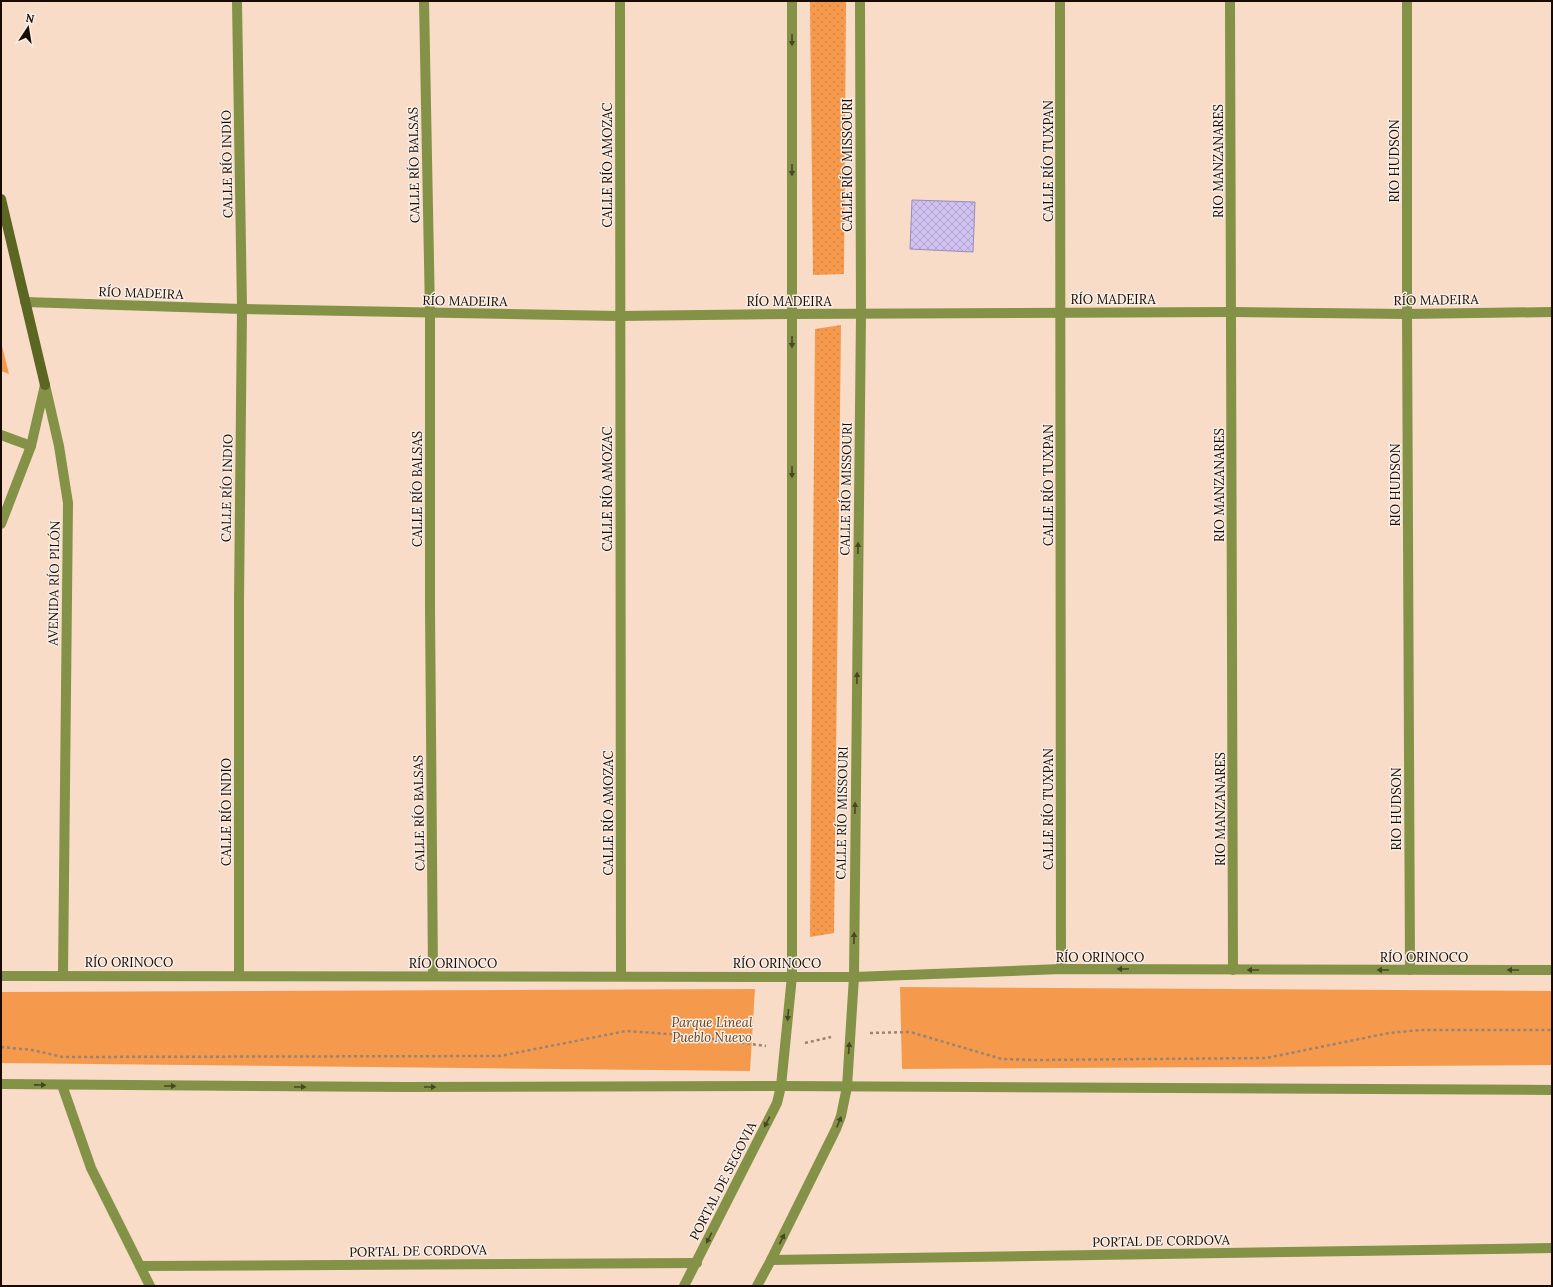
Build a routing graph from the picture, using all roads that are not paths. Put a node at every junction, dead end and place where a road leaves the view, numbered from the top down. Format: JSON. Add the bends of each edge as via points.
{"nodes":[{"id":1,"x":238,"y":1,"type":"edge"},
{"id":2,"x":424,"y":1,"type":"edge"},
{"id":3,"x":620,"y":1,"type":"edge"},
{"id":4,"x":792,"y":1,"type":"edge"},
{"id":5,"x":860,"y":1,"type":"edge"},
{"id":6,"x":1060,"y":1,"type":"edge"},
{"id":7,"x":1230,"y":1,"type":"edge"},
{"id":8,"x":1407,"y":1,"type":"edge"},
{"id":9,"x":1,"y":199,"type":"edge"},
{"id":10,"x":25,"y":302,"type":"junction"},
{"id":11,"x":242,"y":309,"type":"junction"},
{"id":12,"x":1061,"y":312,"type":"junction"},
{"id":13,"x":1232,"y":312,"type":"junction"},
{"id":14,"x":1552,"y":312,"type":"edge"},
{"id":15,"x":430,"y":313,"type":"junction"},
{"id":16,"x":792,"y":314,"type":"junction"},
{"id":17,"x":861,"y":314,"type":"junction"},
{"id":18,"x":1407,"y":314,"type":"junction"},
{"id":19,"x":619,"y":316,"type":"junction"},
{"id":20,"x":45,"y":385,"type":"junction"},
{"id":21,"x":1,"y":435,"type":"edge"},
{"id":22,"x":31,"y":446,"type":"junction"},
{"id":23,"x":1,"y":524,"type":"edge"},
{"id":24,"x":1061,"y":969,"type":"junction"},
{"id":25,"x":1233,"y":970,"type":"junction"},
{"id":26,"x":1410,"y":970,"type":"junction"},
{"id":27,"x":1552,"y":970,"type":"edge"},
{"id":28,"x":63,"y":975,"type":"junction"},
{"id":29,"x":239,"y":975,"type":"junction"},
{"id":30,"x":1,"y":976,"type":"edge"},
{"id":31,"x":433,"y":976,"type":"junction"},
{"id":32,"x":621,"y":976,"type":"junction"},
{"id":33,"x":792,"y":976,"type":"junction"},
{"id":34,"x":854,"y":976,"type":"junction"},
{"id":35,"x":1,"y":1084,"type":"edge"},
{"id":36,"x":62,"y":1085,"type":"junction"},
{"id":37,"x":781,"y":1086,"type":"junction"},
{"id":38,"x":846,"y":1087,"type":"junction"},
{"id":39,"x":1552,"y":1090,"type":"edge"},
{"id":40,"x":1552,"y":1248,"type":"edge"},
{"id":41,"x":771,"y":1260,"type":"junction"},
{"id":42,"x":697,"y":1263,"type":"junction"},
{"id":43,"x":140,"y":1266,"type":"junction"},
{"id":44,"x":150,"y":1286,"type":"edge"},
{"id":45,"x":684,"y":1286,"type":"edge"},
{"id":46,"x":757,"y":1286,"type":"edge"}],
"edges":[{"from":1,"to":11,"type":"street","name":"CALLE RÍO INDIO"},
{"from":2,"to":15,"type":"street","name":"CALLE RÍO BALSAS"},
{"from":3,"to":19,"type":"street","name":"CALLE RÍO AMOZAC"},
{"from":4,"to":16,"type":"street","one_way":true},
{"from":5,"to":17,"type":"street","name":"CALLE RÍO MISSOURI"},
{"from":6,"to":12,"type":"street","name":"CALLE RÍO TUXPAN"},
{"from":7,"to":13,"type":"street","name":"RIO MANZANARES"},
{"from":8,"to":18,"type":"street","name":"RIO HUDSON"},
{"from":9,"to":10,"type":"main road","name":"AVENIDA RÍO PILÓN"},
{"from":10,"to":11,"type":"street","name":"RÍO MADEIRA"},
{"from":10,"to":20,"type":"main road","name":"AVENIDA RÍO PILÓN"},
{"from":11,"to":15,"type":"street","name":"RÍO MADEIRA"},
{"from":11,"to":29,"type":"street","name":"CALLE RÍO INDIO","via":[[238,601]]},
{"from":12,"to":13,"type":"street","name":"RÍO MADEIRA"},
{"from":12,"to":17,"type":"street","name":"RÍO MADEIRA"},
{"from":12,"to":24,"type":"street","name":"CALLE RÍO TUXPAN"},
{"from":13,"to":18,"type":"street","name":"RÍO MADEIRA"},
{"from":13,"to":25,"type":"street","name":"RIO MANZANARES"},
{"from":14,"to":18,"type":"street","name":"RÍO MADEIRA"},
{"from":15,"to":19,"type":"street","name":"RÍO MADEIRA"},
{"from":15,"to":31,"type":"street","name":"CALLE RÍO BALSAS"},
{"from":16,"to":17,"type":"street","name":"RÍO MADEIRA"},
{"from":16,"to":19,"type":"street","name":"RÍO MADEIRA"},
{"from":16,"to":33,"type":"street","one_way":true},
{"from":34,"to":17,"type":"street","name":"CALLE RÍO MISSOURI","one_way":true},
{"from":18,"to":26,"type":"street","name":"RIO HUDSON"},
{"from":19,"to":32,"type":"street","name":"CALLE RÍO AMOZAC"},
{"from":20,"to":22,"type":"street"},
{"from":20,"to":28,"type":"street","name":"AVENIDA RÍO PILÓN","via":[[59,446],[68,503]]},
{"from":21,"to":22,"type":"street"},
{"from":22,"to":23,"type":"street"},
{"from":25,"to":24,"type":"street","name":"RÍO ORINOCO","one_way":true},
{"from":24,"to":34,"type":"street","name":"RÍO ORINOCO"},
{"from":26,"to":25,"type":"street","name":"RÍO ORINOCO","one_way":true},
{"from":27,"to":26,"type":"street","name":"RÍO ORINOCO","one_way":true},
{"from":28,"to":29,"type":"street","name":"RÍO ORINOCO"},
{"from":28,"to":30,"type":"street","name":"RÍO ORINOCO"},
{"from":29,"to":31,"type":"street","name":"RÍO ORINOCO"},
{"from":31,"to":32,"type":"street","name":"RÍO ORINOCO"},
{"from":32,"to":33,"type":"street","name":"RÍO ORINOCO"},
{"from":33,"to":34,"type":"street","name":"RÍO ORINOCO"},
{"from":33,"to":37,"type":"street","name":"PORTAL DE SEGOVIA","one_way":true},
{"from":38,"to":34,"type":"street","name":"CALLE RÍO MISSOURI","one_way":true},
{"from":35,"to":36,"type":"street","one_way":true},
{"from":36,"to":37,"type":"street","one_way":true,"via":[[404,1088]]},
{"from":36,"to":43,"type":"street","via":[[91,1168]]},
{"from":37,"to":38,"type":"street"},
{"from":37,"to":42,"type":"street","name":"PORTAL DE SEGOVIA","one_way":true,"via":[[777,1102]]},
{"from":38,"to":39,"type":"street"},
{"from":41,"to":38,"type":"street","one_way":true,"via":[[836,1129]]},
{"from":40,"to":41,"type":"street","name":"PORTAL DE CORDOVA"},
{"from":41,"to":46,"type":"street"},
{"from":42,"to":43,"type":"street","name":"PORTAL DE CORDOVA"},
{"from":42,"to":45,"type":"street","name":"PORTAL DE SEGOVIA"},
{"from":43,"to":44,"type":"street"}]}
